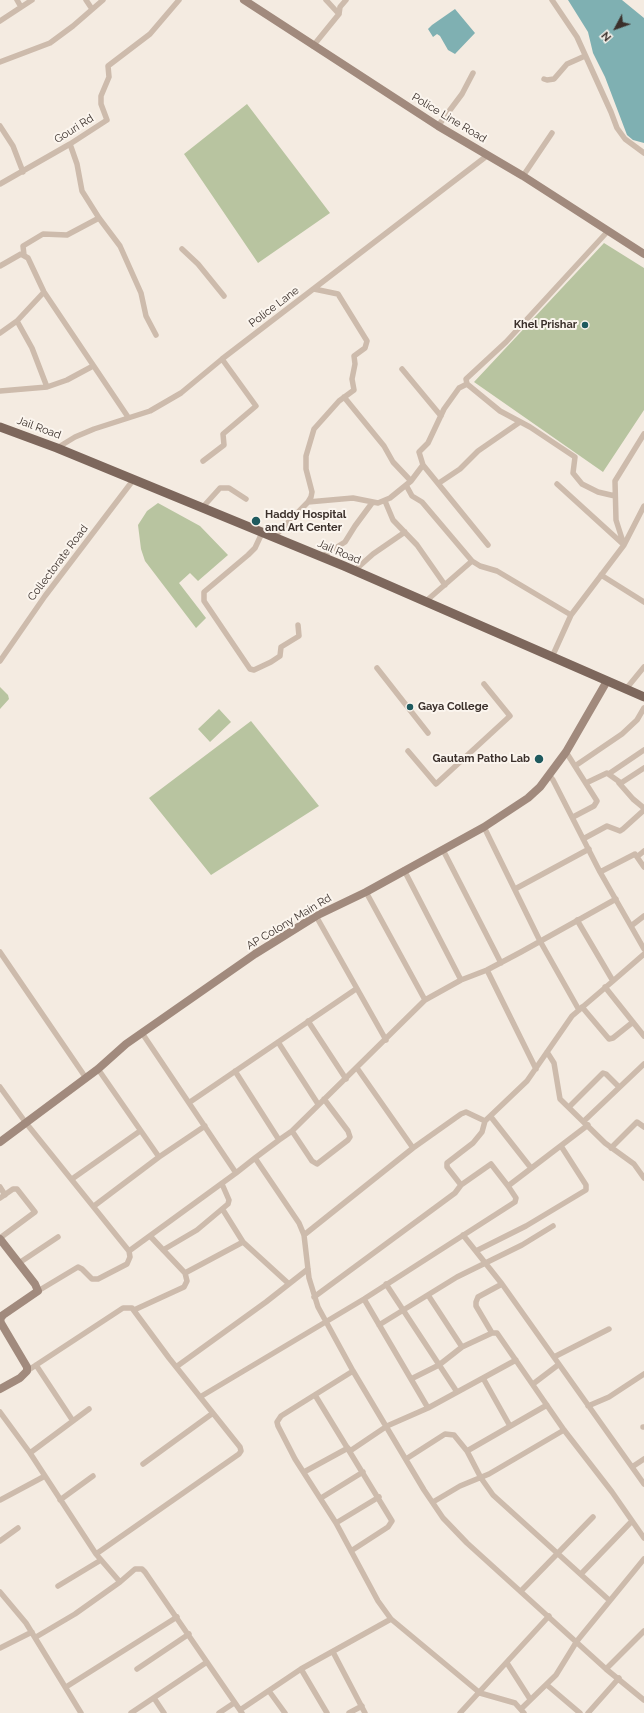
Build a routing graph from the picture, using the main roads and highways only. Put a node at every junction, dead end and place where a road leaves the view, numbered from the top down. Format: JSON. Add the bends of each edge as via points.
{"nodes":[{"id":1,"x":0,"y":427,"type":"edge"},
{"id":2,"x":644,"y":697,"type":"edge"}],
"edges":[{"from":1,"to":2,"type":"main road","name":"Jail Road","via":[[134,479],[321,557]]}]}
